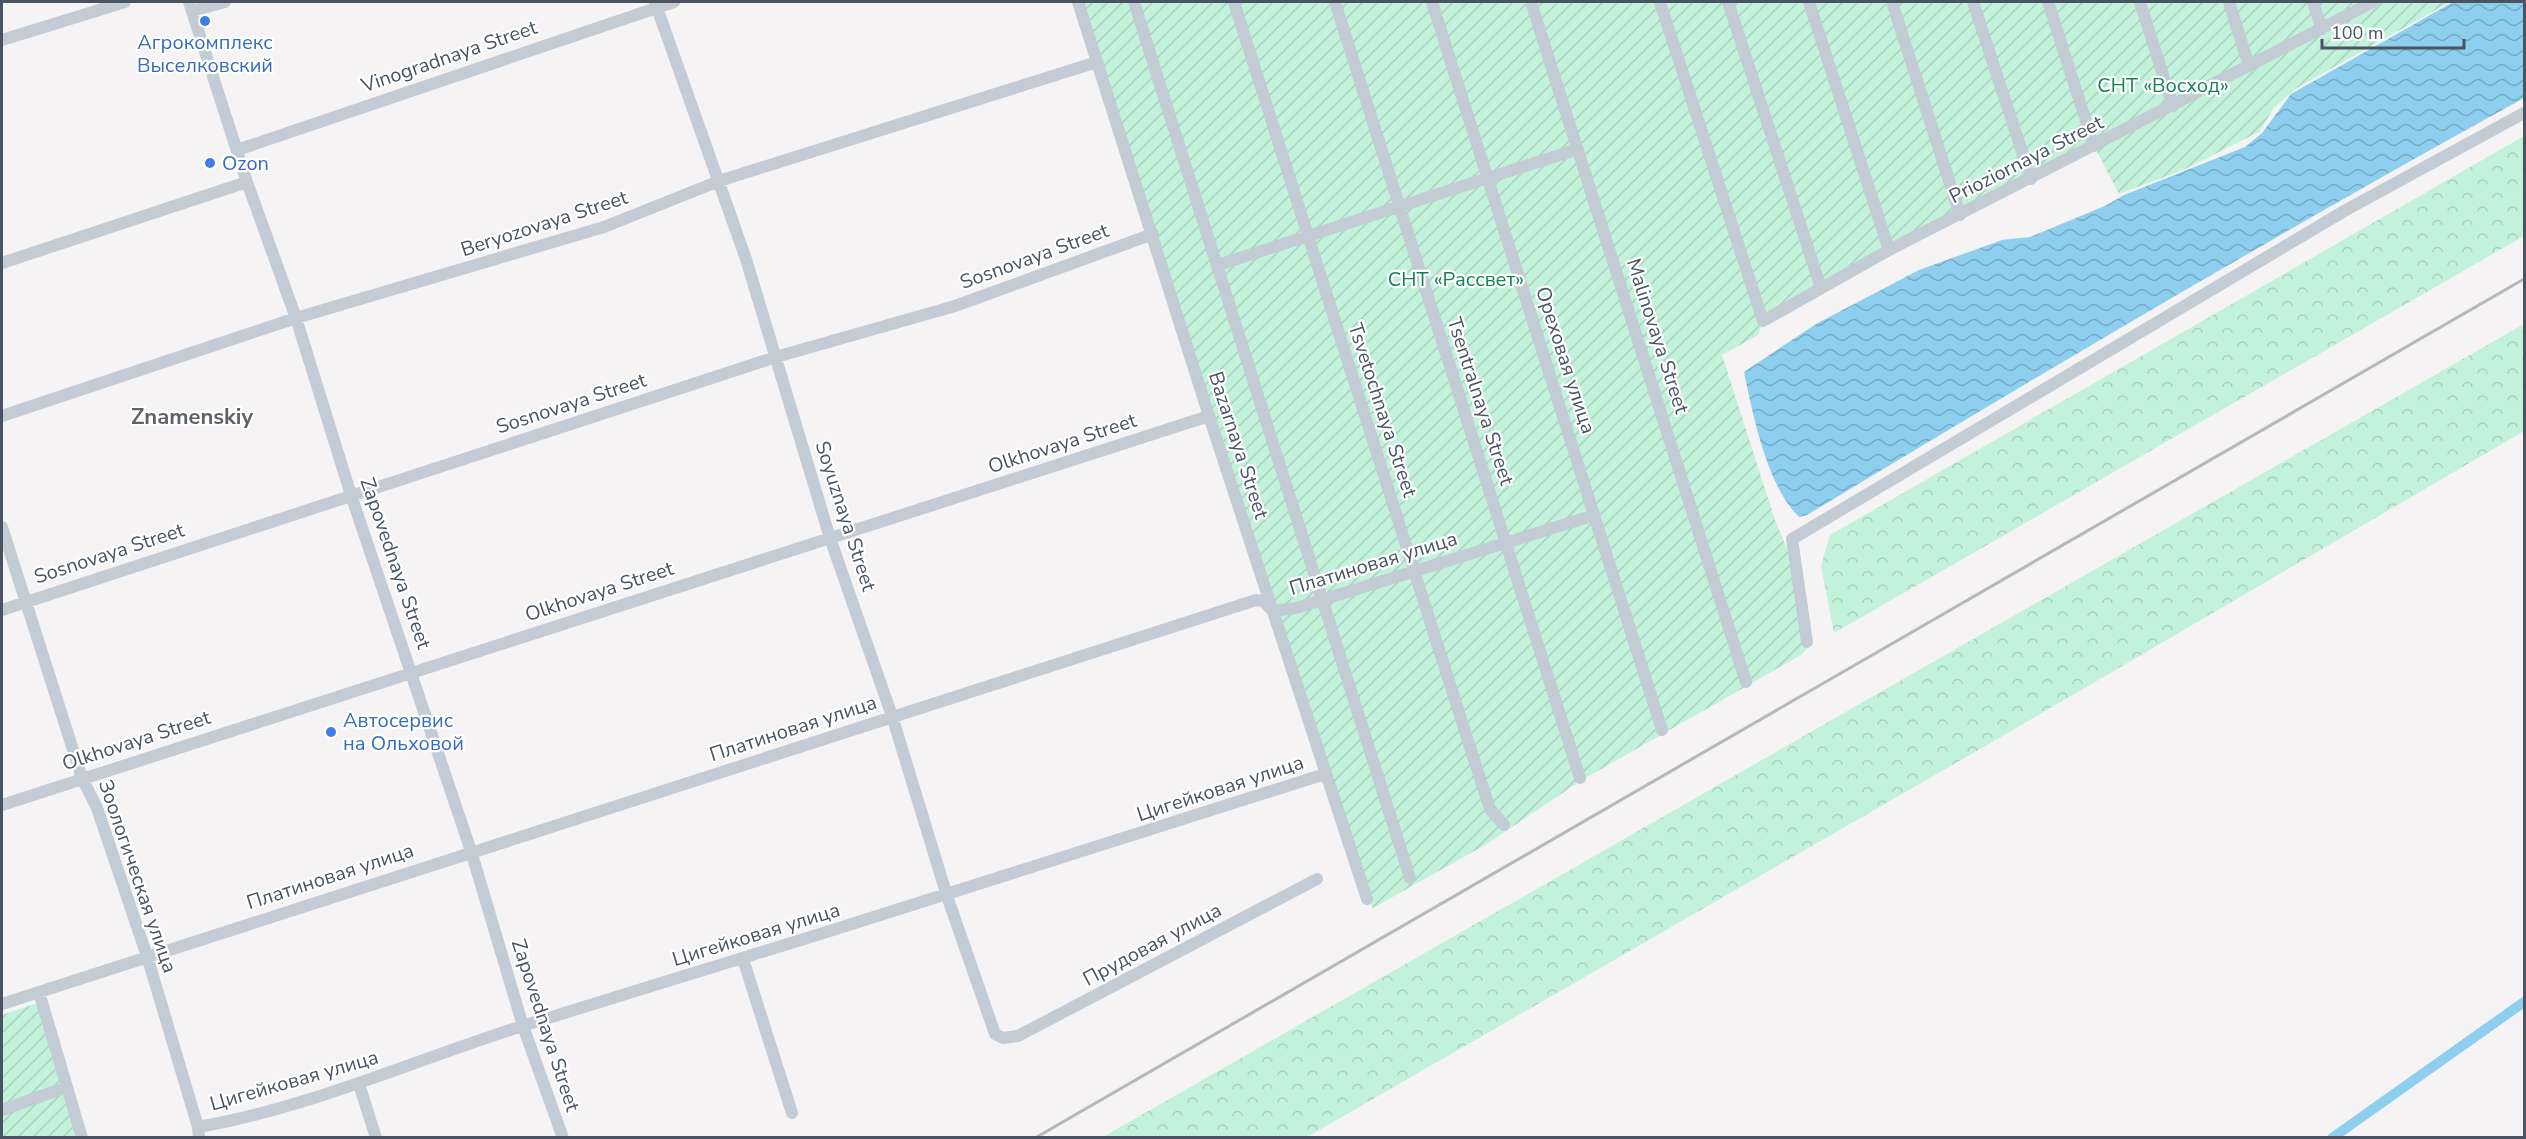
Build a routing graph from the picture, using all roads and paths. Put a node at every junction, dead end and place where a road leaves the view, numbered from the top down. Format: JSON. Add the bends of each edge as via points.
{"nodes":[{"id":1,"x":124,"y":2,"type":"edge"},
{"id":2,"x":225,"y":2,"type":"edge"},
{"id":3,"x":674,"y":2,"type":"edge"},
{"id":4,"x":1078,"y":2,"type":"edge"},
{"id":5,"x":1134,"y":2,"type":"edge"},
{"id":6,"x":1234,"y":2,"type":"edge"},
{"id":7,"x":1335,"y":2,"type":"edge"},
{"id":8,"x":1432,"y":2,"type":"edge"},
{"id":9,"x":1531,"y":2,"type":"edge"},
{"id":10,"x":1660,"y":2,"type":"edge"},
{"id":11,"x":1728,"y":2,"type":"edge"},
{"id":12,"x":1809,"y":2,"type":"edge"},
{"id":13,"x":1892,"y":2,"type":"edge"},
{"id":14,"x":1974,"y":2,"type":"edge"},
{"id":15,"x":2048,"y":2,"type":"edge"},
{"id":16,"x":2140,"y":2,"type":"edge"},
{"id":17,"x":2229,"y":2,"type":"edge"},
{"id":18,"x":2313,"y":2,"type":"edge"},
{"id":19,"x":2373,"y":2,"type":"edge"},
{"id":20,"x":656,"y":4,"type":"edge"},
{"id":21,"x":191,"y":7,"type":"edge"},
{"id":22,"x":2322,"y":29,"type":"junction"},
{"id":23,"x":2,"y":40,"type":"edge"},
{"id":24,"x":1097,"y":62,"type":"junction"},
{"id":25,"x":2249,"y":66,"type":"junction"},
{"id":26,"x":2173,"y":106,"type":"junction"},
{"id":27,"x":2524,"y":113,"type":"edge"},
{"id":28,"x":2094,"y":146,"type":"junction"},
{"id":29,"x":1578,"y":149,"type":"junction"},
{"id":30,"x":237,"y":150,"type":"junction"},
{"id":31,"x":1488,"y":177,"type":"junction"},
{"id":32,"x":2031,"y":179,"type":"junction"},
{"id":33,"x":719,"y":181,"type":"junction"},
{"id":34,"x":247,"y":182,"type":"junction"},
{"id":35,"x":1399,"y":206,"type":"junction"},
{"id":36,"x":1960,"y":214,"type":"junction"},
{"id":37,"x":1153,"y":234,"type":"junction"},
{"id":38,"x":1308,"y":236,"type":"junction"},
{"id":39,"x":1889,"y":250,"type":"junction"},
{"id":40,"x":2,"y":263,"type":"edge"},
{"id":41,"x":1218,"y":265,"type":"junction"},
{"id":42,"x":1821,"y":288,"type":"junction"},
{"id":43,"x":296,"y":318,"type":"junction"},
{"id":44,"x":776,"y":357,"type":"junction"},
{"id":45,"x":2,"y":416,"type":"edge"},
{"id":46,"x":1209,"y":416,"type":"junction"},
{"id":47,"x":351,"y":495,"type":"junction"},
{"id":48,"x":1594,"y":515,"type":"junction"},
{"id":49,"x":2,"y":527,"type":"edge"},
{"id":50,"x":830,"y":538,"type":"junction"},
{"id":51,"x":1506,"y":543,"type":"junction"},
{"id":52,"x":1414,"y":573,"type":"junction"},
{"id":53,"x":1323,"y":600,"type":"junction"},
{"id":54,"x":26,"y":601,"type":"junction"},
{"id":55,"x":2,"y":610,"type":"edge"},
{"id":56,"x":1273,"y":611,"type":"junction"},
{"id":57,"x":1807,"y":642,"type":"dead end"},
{"id":58,"x":412,"y":671,"type":"junction"},
{"id":59,"x":1746,"y":682,"type":"dead end"},
{"id":60,"x":892,"y":716,"type":"junction"},
{"id":61,"x":1662,"y":730,"type":"dead end"},
{"id":62,"x":1325,"y":774,"type":"junction"},
{"id":63,"x":82,"y":778,"type":"junction"},
{"id":64,"x":1580,"y":778,"type":"dead end"},
{"id":65,"x":2,"y":805,"type":"edge"},
{"id":66,"x":1504,"y":825,"type":"dead end"},
{"id":67,"x":471,"y":851,"type":"junction"},
{"id":68,"x":1410,"y":878,"type":"dead end"},
{"id":69,"x":1317,"y":879,"type":"dead end"},
{"id":70,"x":947,"y":896,"type":"junction"},
{"id":71,"x":1367,"y":898,"type":"dead end"},
{"id":72,"x":147,"y":956,"type":"junction"},
{"id":73,"x":743,"y":959,"type":"junction"},
{"id":74,"x":39,"y":992,"type":"junction"},
{"id":75,"x":2,"y":1004,"type":"edge"},
{"id":76,"x":524,"y":1026,"type":"junction"},
{"id":77,"x":1003,"y":1038,"type":"joint"},
{"id":78,"x":359,"y":1084,"type":"junction"},
{"id":79,"x":67,"y":1087,"type":"junction"},
{"id":80,"x":2,"y":1110,"type":"edge"},
{"id":81,"x":792,"y":1113,"type":"dead end"},
{"id":82,"x":198,"y":1132,"type":"edge"},
{"id":83,"x":82,"y":1137,"type":"edge"},
{"id":84,"x":376,"y":1137,"type":"edge"},
{"id":85,"x":563,"y":1137,"type":"edge"}],
"edges":[{"from":1,"to":23,"type":"street"},
{"from":2,"to":21,"type":"street"},
{"from":3,"to":20,"type":"street","name":"Vinogradnaya Street"},
{"from":4,"to":24,"type":"street","name":"Bazarnaya Street"},
{"from":5,"to":41,"type":"street"},
{"from":6,"to":38,"type":"street","name":"Tsvetochnaya Street"},
{"from":7,"to":35,"type":"street","name":"Tsentralnaya Street"},
{"from":8,"to":31,"type":"street","name":"Ореховая улица"},
{"from":9,"to":29,"type":"street","name":"Malinovaya Street"},
{"from":10,"to":42,"type":"street","name":"Prioziornaya Street","via":[[1763,321]]},
{"from":11,"to":42,"type":"street"},
{"from":12,"to":39,"type":"street"},
{"from":13,"to":36,"type":"street"},
{"from":14,"to":32,"type":"street"},
{"from":15,"to":28,"type":"street"},
{"from":16,"to":26,"type":"street"},
{"from":17,"to":25,"type":"street"},
{"from":18,"to":22,"type":"street"},
{"from":19,"to":22,"type":"street","name":"Prioziornaya Street"},
{"from":20,"to":30,"type":"street","name":"Vinogradnaya Street"},
{"from":20,"to":33,"type":"street","name":"Soyuznaya Street"},
{"from":21,"to":30,"type":"street","name":"Zapovednaya Street"},
{"from":22,"to":25,"type":"street","name":"Prioziornaya Street"},
{"from":24,"to":33,"type":"street","name":"Beryozovaya Street"},
{"from":24,"to":37,"type":"street","name":"Bazarnaya Street"},
{"from":25,"to":26,"type":"street","name":"Prioziornaya Street"},
{"from":26,"to":28,"type":"street","name":"Prioziornaya Street"},
{"from":27,"to":57,"type":"street","via":[[2346,210],[1792,539]]},
{"from":28,"to":32,"type":"street","name":"Prioziornaya Street"},
{"from":29,"to":31,"type":"street"},
{"from":29,"to":59,"type":"street","name":"Malinovaya Street"},
{"from":30,"to":34,"type":"street","name":"Zapovednaya Street"},
{"from":31,"to":35,"type":"street"},
{"from":31,"to":48,"type":"street","name":"Ореховая улица"},
{"from":32,"to":36,"type":"street","name":"Prioziornaya Street"},
{"from":33,"to":43,"type":"street","name":"Beryozovaya Street","via":[[604,227]]},
{"from":33,"to":44,"type":"street","name":"Soyuznaya Street"},
{"from":34,"to":40,"type":"street"},
{"from":34,"to":43,"type":"street","name":"Zapovednaya Street"},
{"from":35,"to":38,"type":"street"},
{"from":35,"to":51,"type":"street","name":"Tsentralnaya Street"},
{"from":36,"to":39,"type":"street","name":"Prioziornaya Street"},
{"from":37,"to":44,"type":"street","name":"Sosnovaya Street","via":[[955,306]]},
{"from":37,"to":46,"type":"street","name":"Bazarnaya Street"},
{"from":38,"to":41,"type":"street"},
{"from":38,"to":52,"type":"street","name":"Tsvetochnaya Street"},
{"from":39,"to":42,"type":"street","name":"Prioziornaya Street"},
{"from":41,"to":53,"type":"street"},
{"from":43,"to":45,"type":"street","name":"Beryozovaya Street"},
{"from":43,"to":47,"type":"street","name":"Zapovednaya Street"},
{"from":44,"to":47,"type":"street","name":"Sosnovaya Street"},
{"from":44,"to":50,"type":"street","name":"Soyuznaya Street"},
{"from":46,"to":50,"type":"street","name":"Olkhovaya Street"},
{"from":46,"to":56,"type":"street","name":"Bazarnaya Street"},
{"from":47,"to":54,"type":"street","name":"Sosnovaya Street"},
{"from":47,"to":58,"type":"street","name":"Zapovednaya Street"},
{"from":48,"to":51,"type":"street","name":"Платиновая улица"},
{"from":48,"to":61,"type":"street","name":"Ореховая улица"},
{"from":49,"to":54,"type":"street","name":"Зоологическая улица"},
{"from":50,"to":58,"type":"street","name":"Olkhovaya Street"},
{"from":50,"to":60,"type":"street","name":"Soyuznaya Street"},
{"from":51,"to":52,"type":"street","name":"Платиновая улица"},
{"from":51,"to":64,"type":"street","name":"Tsentralnaya Street"},
{"from":52,"to":53,"type":"street","name":"Платиновая улица"},
{"from":52,"to":66,"type":"street","name":"Tsvetochnaya Street","via":[[1490,809]]},
{"from":53,"to":56,"type":"street","name":"Платиновая улица"},
{"from":53,"to":68,"type":"street"},
{"from":54,"to":55,"type":"street","name":"Sosnovaya Street"},
{"from":54,"to":63,"type":"street","name":"Зоологическая улица"},
{"from":56,"to":60,"type":"street","name":"Платиновая улица","via":[[1263,600],[1256,600]]},
{"from":56,"to":62,"type":"street","name":"Bazarnaya Street"},
{"from":58,"to":63,"type":"street","name":"Olkhovaya Street"},
{"from":58,"to":67,"type":"street","name":"Zapovednaya Street"},
{"from":60,"to":67,"type":"street","name":"Платиновая улица"},
{"from":60,"to":70,"type":"street","name":"Soyuznaya Street"},
{"from":62,"to":70,"type":"street","name":"Цигейковая улица"},
{"from":62,"to":71,"type":"street","name":"Bazarnaya Street"},
{"from":63,"to":65,"type":"street","name":"Olkhovaya Street"},
{"from":63,"to":72,"type":"street","name":"Зоологическая улица","via":[[97,808]]},
{"from":67,"to":72,"type":"street","name":"Платиновая улица"},
{"from":67,"to":76,"type":"street","name":"Zapovednaya Street"},
{"from":69,"to":77,"type":"street","name":"Прудовая улица","via":[[1018,1036]]},
{"from":70,"to":73,"type":"street","name":"Цигейковая улица"},
{"from":70,"to":77,"type":"street","name":"Soyuznaya Street","via":[[995,1034]]},
{"from":72,"to":74,"type":"street","name":"Платиновая улица"},
{"from":72,"to":82,"type":"street","name":"Зоологическая улица"},
{"from":73,"to":76,"type":"street","name":"Цигейковая улица"},
{"from":73,"to":81,"type":"street"},
{"from":74,"to":75,"type":"street","name":"Платиновая улица"},
{"from":74,"to":79,"type":"street"},
{"from":76,"to":78,"type":"street","name":"Цигейковая улица"},
{"from":76,"to":85,"type":"street","name":"Zapovednaya Street"},
{"from":78,"to":82,"type":"street","name":"Цигейковая улица"},
{"from":78,"to":84,"type":"street"},
{"from":79,"to":80,"type":"street"},
{"from":79,"to":83,"type":"street"}]}
